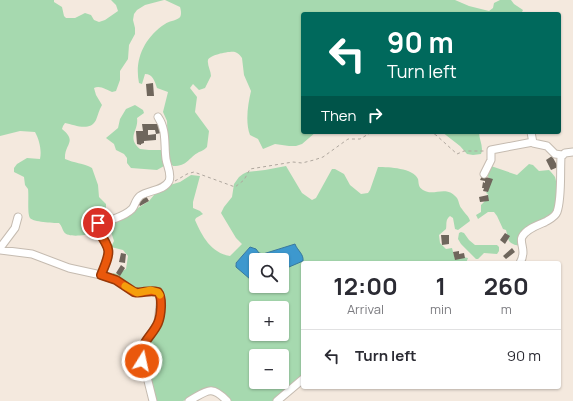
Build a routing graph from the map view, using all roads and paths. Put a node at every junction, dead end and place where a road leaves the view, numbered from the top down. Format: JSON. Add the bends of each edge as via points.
{"nodes":[{"id":1,"x":158,"y":117,"type":"dead end"},
{"id":2,"x":369,"y":134,"type":"edge"},
{"id":3,"x":432,"y":134,"type":"edge"},
{"id":4,"x":531,"y":134,"type":"edge"},
{"id":5,"x":533,"y":142,"type":"junction"},
{"id":6,"x":491,"y":150,"type":"junction"},
{"id":7,"x":573,"y":152,"type":"edge"},
{"id":8,"x":562,"y":155,"type":"junction"},
{"id":9,"x":484,"y":174,"type":"dead end"},
{"id":10,"x":169,"y":182,"type":"junction"},
{"id":11,"x":18,"y":217,"type":"dead end"},
{"id":12,"x":0,"y":249,"type":"edge"},
{"id":13,"x":521,"y":261,"type":"edge"},
{"id":14,"x":101,"y":275,"type":"junction"},
{"id":15,"x":301,"y":381,"type":"edge"},
{"id":16,"x":153,"y":401,"type":"edge"},
{"id":17,"x":189,"y":401,"type":"edge"},
{"id":18,"x":227,"y":401,"type":"edge"},
{"id":19,"x":277,"y":401,"type":"edge"}],
"edges":[{"from":1,"to":10,"type":"street","via":[[163,127]]},
{"from":2,"to":10,"type":"path","via":[[360,139],[348,139],[314,160],[250,169],[244,180],[235,187],[194,172]]},
{"from":3,"to":6,"type":"path","via":[[458,154],[464,151]]},
{"from":4,"to":5,"type":"street"},
{"from":5,"to":6,"type":"street"},
{"from":5,"to":8,"type":"street"},
{"from":6,"to":9,"type":"street","via":[[491,160]]},
{"from":7,"to":8,"type":"street"},
{"from":8,"to":13,"type":"street","via":[[557,212],[522,237],[524,254]]},
{"from":10,"to":14,"type":"street","via":[[140,196],[129,211],[109,221],[98,223],[96,228],[109,250]]},
{"from":11,"to":12,"type":"street","via":[[15,228]]},
{"from":12,"to":14,"type":"street","via":[[32,254],[69,268]]},
{"from":14,"to":16,"type":"street","via":[[116,280],[137,293],[151,290],[160,294],[158,323],[146,341],[142,358]]},
{"from":15,"to":19,"type":"street"},
{"from":17,"to":18,"type":"street","via":[[211,390]]}]}
